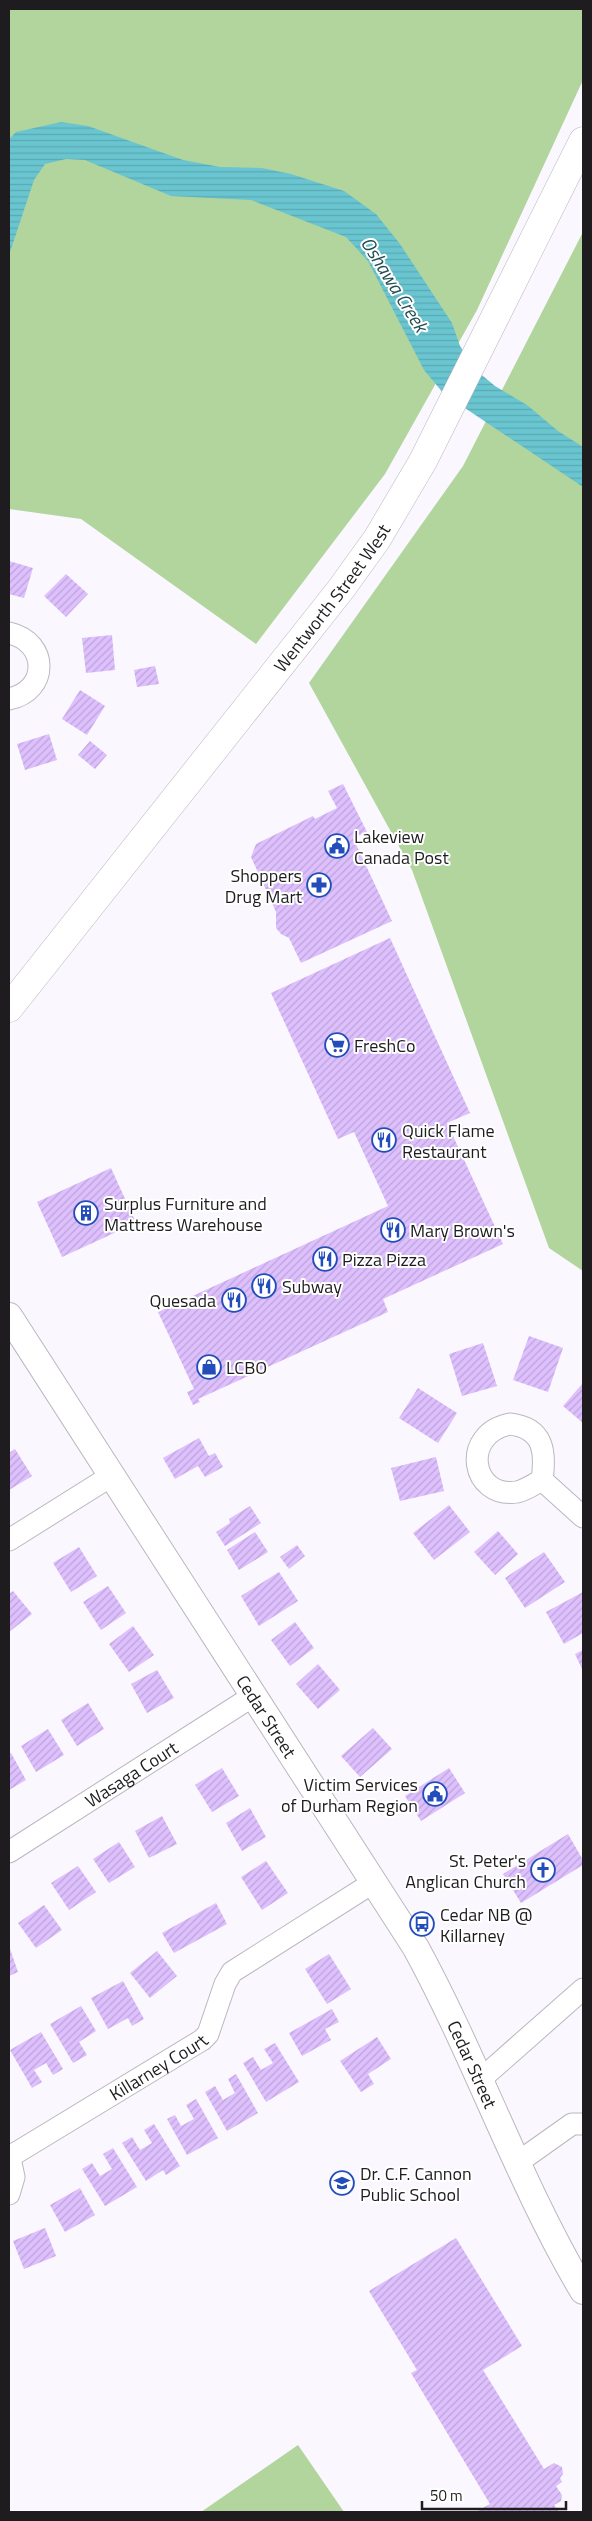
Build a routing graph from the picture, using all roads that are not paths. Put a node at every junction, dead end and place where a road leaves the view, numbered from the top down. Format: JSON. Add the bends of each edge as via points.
{"nodes":[{"id":1,"x":583,"y":140,"type":"edge"},
{"id":2,"x":9,"y":634,"type":"edge"},
{"id":3,"x":9,"y":699,"type":"edge"},
{"id":4,"x":9,"y":1008,"type":"edge"},
{"id":5,"x":9,"y":1316,"type":"edge"},
{"id":6,"x":111,"y":1476,"type":"junction"},
{"id":7,"x":542,"y":1480,"type":"dead end"},
{"id":8,"x":583,"y":1517,"type":"edge"},
{"id":9,"x":9,"y":1540,"type":"edge"},
{"id":10,"x":253,"y":1696,"type":"junction"},
{"id":11,"x":9,"y":1852,"type":"edge"},
{"id":12,"x":374,"y":1882,"type":"junction"},
{"id":13,"x":583,"y":1989,"type":"edge"},
{"id":14,"x":481,"y":2079,"type":"junction"},
{"id":15,"x":583,"y":2124,"type":"edge"},
{"id":16,"x":10,"y":2155,"type":"edge"},
{"id":17,"x":517,"y":2163,"type":"junction"},
{"id":18,"x":9,"y":2194,"type":"edge"},
{"id":19,"x":583,"y":2291,"type":"edge"}],
"edges":[{"from":1,"to":4,"type":"main road","name":"Wentworth Street West","via":[[423,461],[377,539],[341,589]]},
{"from":2,"to":3,"type":"street","via":[[28,642],[39,661],[39,672],[32,686],[20,696]]},
{"from":5,"to":6,"type":"street","name":"Cedar Street"},
{"from":6,"to":9,"type":"street"},
{"from":6,"to":10,"type":"street","name":"Cedar Street"},
{"from":7,"to":8,"type":"street"},
{"from":10,"to":11,"type":"street","name":"Wasaga Court"},
{"from":10,"to":12,"type":"street","name":"Cedar Street"},
{"from":12,"to":14,"type":"street","name":"Cedar Street","via":[[436,1986]]},
{"from":12,"to":16,"type":"street","name":"Killarney Court","via":[[232,1972],[208,2034],[202,2040]]},
{"from":13,"to":14,"type":"street"},
{"from":14,"to":17,"type":"street","name":"Cedar Street"},
{"from":15,"to":17,"type":"street","via":[[572,2124]]},
{"from":16,"to":18,"type":"street","name":"Killarney Court","via":[[14,2177]]},
{"from":17,"to":19,"type":"street","name":"Cedar Street"}]}
